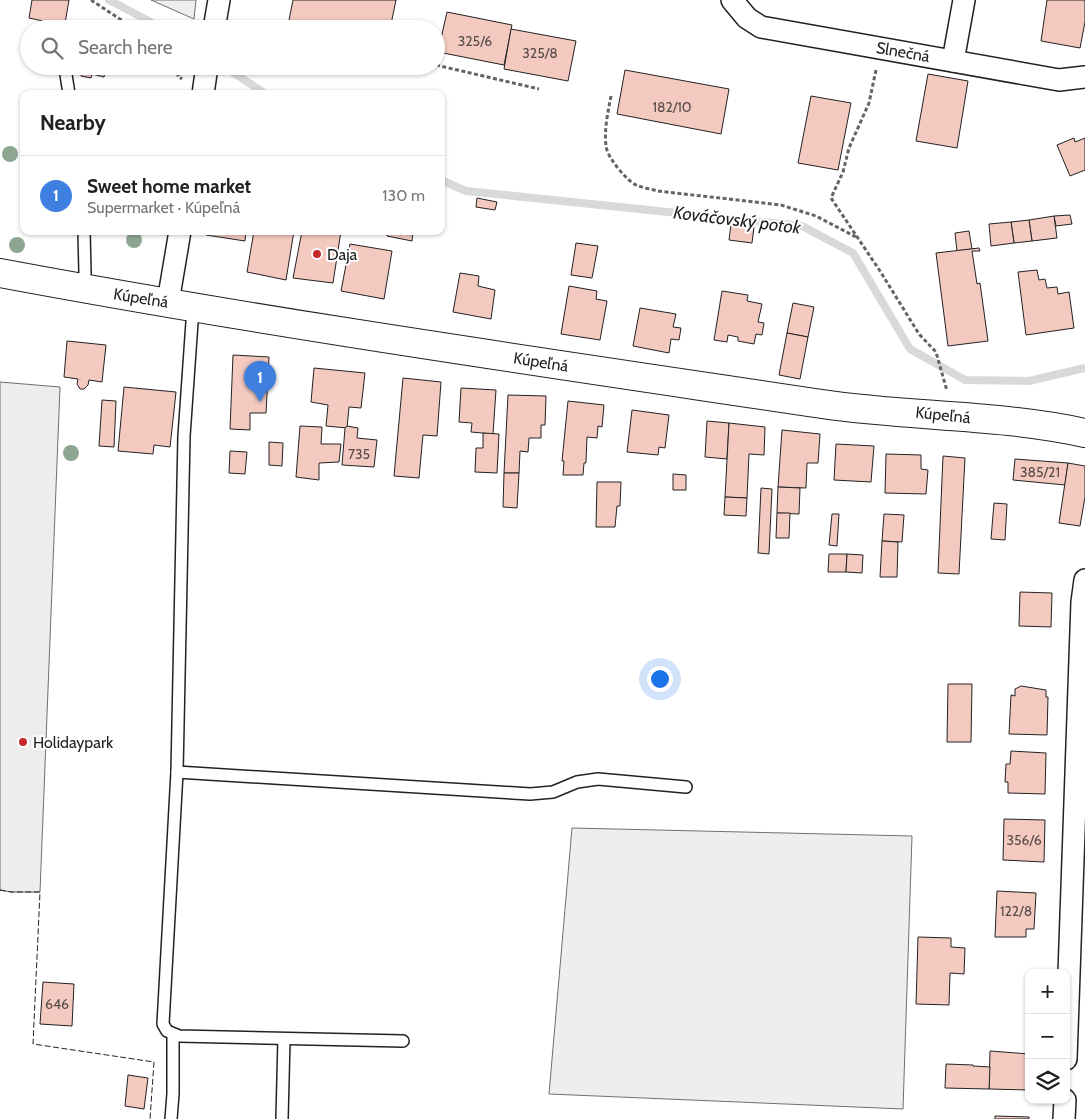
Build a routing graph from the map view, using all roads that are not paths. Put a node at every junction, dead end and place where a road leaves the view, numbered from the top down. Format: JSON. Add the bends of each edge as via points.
{"nodes":[{"id":1,"x":218,"y":0,"type":"edge"},
{"id":2,"x":732,"y":0,"type":"edge"},
{"id":3,"x":964,"y":0,"type":"edge"},
{"id":4,"x":215,"y":20,"type":"edge"},
{"id":5,"x":953,"y":61,"type":"junction"},
{"id":6,"x":66,"y":75,"type":"edge"},
{"id":7,"x":1085,"y":77,"type":"edge"},
{"id":8,"x":68,"y":90,"type":"edge"},
{"id":9,"x":84,"y":235,"type":"edge"},
{"id":10,"x":180,"y":235,"type":"edge"},
{"id":11,"x":0,"y":273,"type":"edge"},
{"id":12,"x":83,"y":289,"type":"junction"},
{"id":13,"x":181,"y":304,"type":"junction"},
{"id":14,"x":1085,"y":433,"type":"edge"},
{"id":15,"x":1085,"y":580,"type":"edge"},
{"id":16,"x":177,"y":772,"type":"junction"},
{"id":17,"x":686,"y":787,"type":"dead end"},
{"id":18,"x":173,"y":1034,"type":"junction"},
{"id":19,"x":284,"y":1040,"type":"junction"},
{"id":20,"x":403,"y":1041,"type":"dead end"},
{"id":21,"x":1066,"y":1059,"type":"edge"},
{"id":22,"x":1065,"y":1104,"type":"edge"},
{"id":23,"x":171,"y":1119,"type":"edge"},
{"id":24,"x":282,"y":1119,"type":"edge"},
{"id":25,"x":1064,"y":1119,"type":"edge"}],
"edges":[{"from":1,"to":4,"type":"street"},
{"from":2,"to":5,"type":"street","name":"Slnečná","via":[[747,18],[760,27]]},
{"from":3,"to":5,"type":"street"},
{"from":5,"to":7,"type":"street","name":"Slnečná","via":[[1059,80]]},
{"from":6,"to":8,"type":"lane"},
{"from":9,"to":12,"type":"lane"},
{"from":10,"to":13,"type":"street"},
{"from":11,"to":12,"type":"street","name":"Kúpeľná"},
{"from":12,"to":13,"type":"street","name":"Kúpeľná"},
{"from":13,"to":14,"type":"street","name":"Kúpeľná","via":[[831,405],[1008,421]]},
{"from":13,"to":16,"type":"lane","via":[[192,322],[184,436]]},
{"from":15,"to":21,"type":"street"},
{"from":16,"to":17,"type":"lane","via":[[530,794],[553,792],[577,782],[598,779]]},
{"from":16,"to":18,"type":"lane","via":[[163,1002],[163,1024],[167,1032]]},
{"from":18,"to":19,"type":"lane"},
{"from":18,"to":23,"type":"lane"},
{"from":19,"to":20,"type":"lane"},
{"from":19,"to":24,"type":"lane"},
{"from":22,"to":25,"type":"street"}]}
